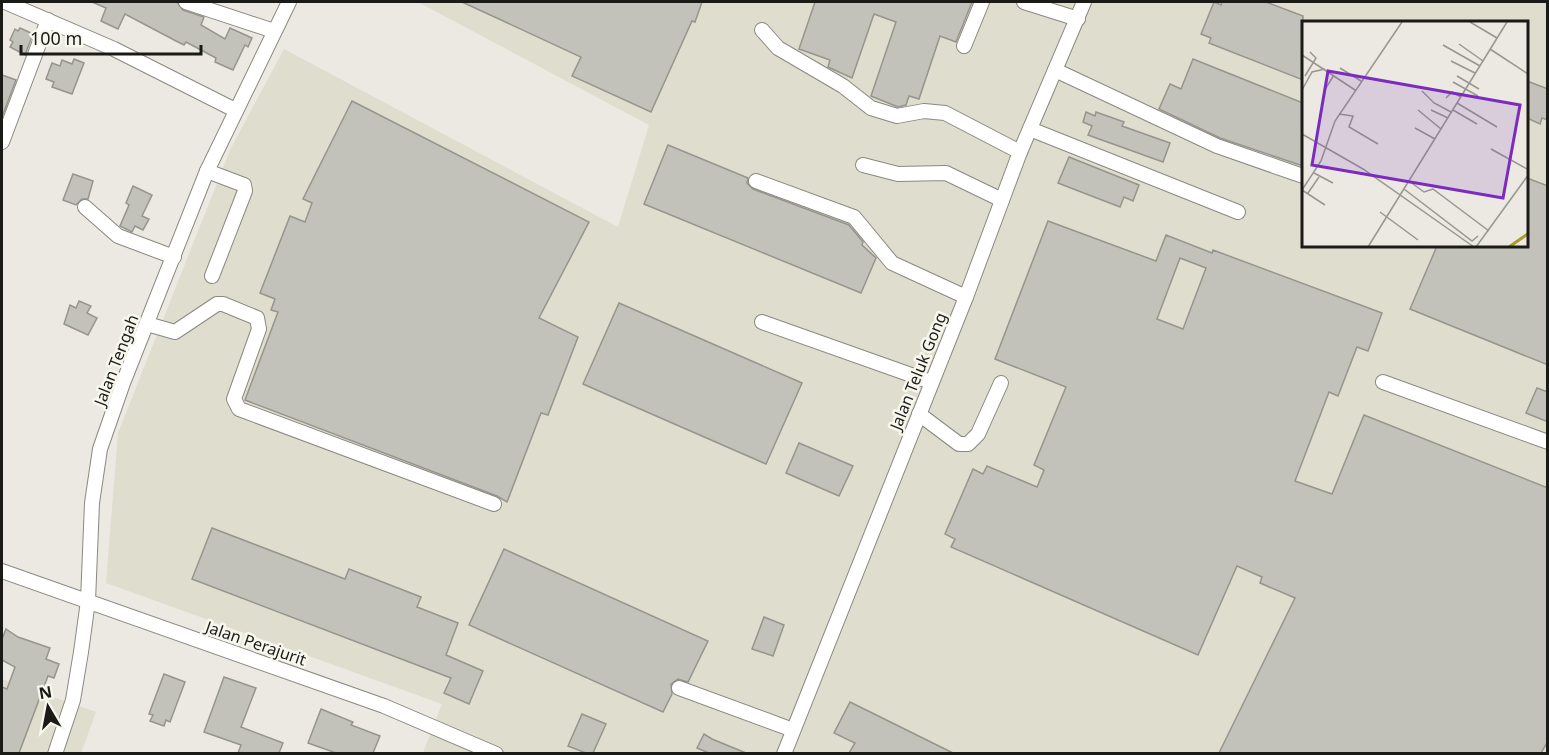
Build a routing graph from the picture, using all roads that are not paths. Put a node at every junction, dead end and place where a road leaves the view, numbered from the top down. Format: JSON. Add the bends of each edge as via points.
{"nodes":[{"id":1,"x":8,"y":2,"type":"edge"},
{"id":2,"x":186,"y":2,"type":"edge"},
{"id":3,"x":289,"y":2,"type":"edge"},
{"id":4,"x":982,"y":2,"type":"edge"},
{"id":5,"x":1024,"y":2,"type":"edge"},
{"id":6,"x":1084,"y":2,"type":"edge"},
{"id":7,"x":1078,"y":19,"type":"junction"},
{"id":8,"x":48,"y":20,"type":"junction"},
{"id":9,"x":762,"y":30,"type":"dead end"},
{"id":10,"x":274,"y":31,"type":"junction"},
{"id":11,"x":963,"y":46,"type":"dead end"},
{"id":12,"x":1055,"y":70,"type":"junction"},
{"id":13,"x":235,"y":111,"type":"junction"},
{"id":14,"x":1029,"y":129,"type":"junction"},
{"id":15,"x":2,"y":142,"type":"edge"},
{"id":16,"x":1020,"y":152,"type":"junction"},
{"id":17,"x":863,"y":165,"type":"dead end"},
{"id":18,"x":207,"y":171,"type":"junction"},
{"id":19,"x":1302,"y":176,"type":"edge"},
{"id":20,"x":756,"y":181,"type":"dead end"},
{"id":21,"x":1002,"y":200,"type":"junction"},
{"id":22,"x":85,"y":207,"type":"dead end"},
{"id":23,"x":1238,"y":212,"type":"dead end"},
{"id":24,"x":174,"y":257,"type":"junction"},
{"id":25,"x":212,"y":276,"type":"dead end"},
{"id":26,"x":966,"y":297,"type":"junction"},
{"id":27,"x":762,"y":322,"type":"dead end"},
{"id":28,"x":147,"y":324,"type":"junction"},
{"id":29,"x":931,"y":382,"type":"junction"},
{"id":30,"x":1383,"y":382,"type":"dead end"},
{"id":31,"x":1001,"y":383,"type":"dead end"},
{"id":32,"x":919,"y":414,"type":"junction"},
{"id":33,"x":1548,"y":442,"type":"edge"},
{"id":34,"x":494,"y":504,"type":"dead end"},
{"id":35,"x":2,"y":571,"type":"edge"},
{"id":36,"x":88,"y":601,"type":"junction"},
{"id":37,"x":679,"y":688,"type":"dead end"},
{"id":38,"x":793,"y":730,"type":"junction"},
{"id":39,"x":789,"y":751,"type":"edge"},
{"id":40,"x":55,"y":753,"type":"edge"},
{"id":41,"x":496,"y":753,"type":"edge"}],
"edges":[{"from":1,"to":8,"type":"street"},
{"from":2,"to":10,"type":"street"},
{"from":3,"to":10,"type":"street","name":"Jalan Tengah"},
{"from":4,"to":11,"type":"street"},
{"from":5,"to":7,"type":"street"},
{"from":6,"to":7,"type":"street","name":"Jalan Teluk Gong"},
{"from":7,"to":12,"type":"street","name":"Jalan Teluk Gong"},
{"from":8,"to":13,"type":"street"},
{"from":8,"to":15,"type":"street"},
{"from":9,"to":16,"type":"street","via":[[778,48],[843,86],[871,108],[897,116],[924,111],[945,113]]},
{"from":10,"to":13,"type":"street","name":"Jalan Tengah"},
{"from":12,"to":14,"type":"street","name":"Jalan Teluk Gong"},
{"from":12,"to":19,"type":"street","via":[[1217,146]]},
{"from":13,"to":18,"type":"street","name":"Jalan Tengah"},
{"from":14,"to":16,"type":"street","name":"Jalan Teluk Gong"},
{"from":14,"to":23,"type":"street"},
{"from":16,"to":21,"type":"street","name":"Jalan Teluk Gong"},
{"from":17,"to":21,"type":"street","via":[[898,174],[946,173]]},
{"from":18,"to":24,"type":"street","name":"Jalan Tengah"},
{"from":18,"to":25,"type":"street","via":[[244,185]]},
{"from":20,"to":26,"type":"street","via":[[854,217],[892,263]]},
{"from":21,"to":26,"type":"street","name":"Jalan Teluk Gong"},
{"from":22,"to":24,"type":"street","via":[[118,236]]},
{"from":24,"to":28,"type":"street","name":"Jalan Tengah"},
{"from":26,"to":29,"type":"street","name":"Jalan Teluk Gong"},
{"from":27,"to":29,"type":"street"},
{"from":28,"to":34,"type":"street","via":[[175,332],[217,304],[257,318],[259,329],[234,399],[239,409]]},
{"from":28,"to":36,"type":"street","name":"Jalan Tengah","via":[[95,469]]},
{"from":29,"to":32,"type":"street","name":"Jalan Teluk Gong"},
{"from":30,"to":33,"type":"street"},
{"from":31,"to":32,"type":"street","via":[[978,434],[968,444],[959,444]]},
{"from":32,"to":38,"type":"street","name":"Jalan Teluk Gong"},
{"from":35,"to":36,"type":"street","name":"Jalan Perajurit"},
{"from":36,"to":40,"type":"street","name":"Jalan Tengah","via":[[74,700]]},
{"from":36,"to":41,"type":"street","name":"Jalan Perajurit","via":[[384,706]]},
{"from":37,"to":38,"type":"street"},
{"from":38,"to":39,"type":"street","name":"Jalan Teluk Gong"}]}
